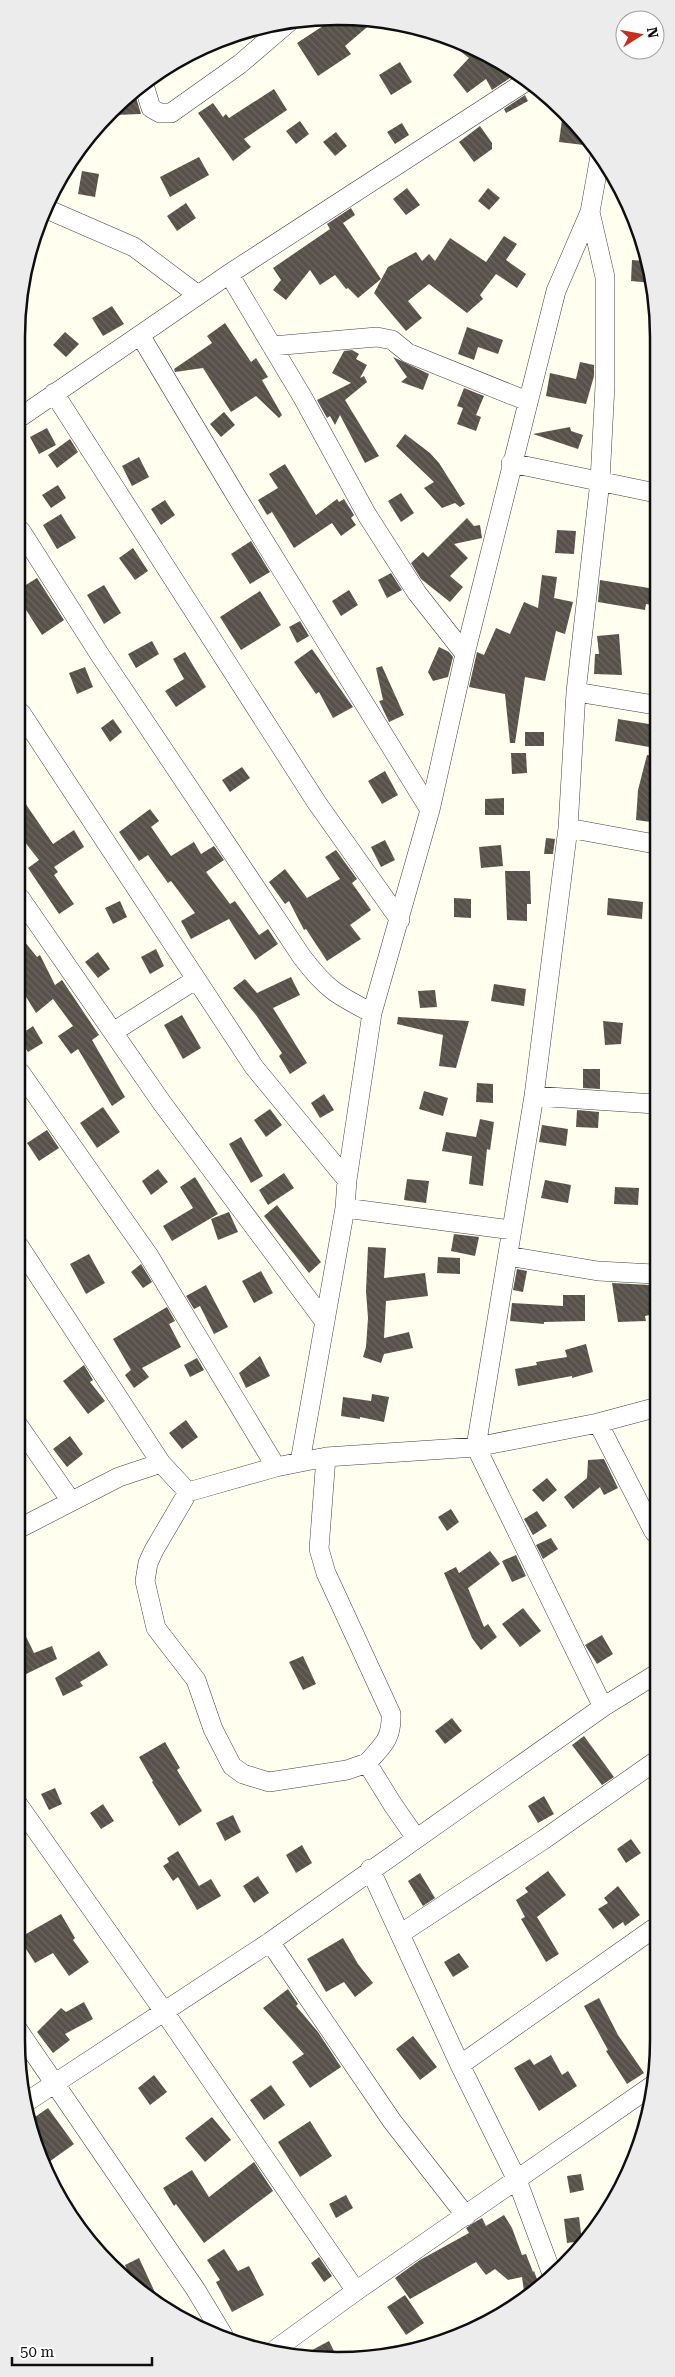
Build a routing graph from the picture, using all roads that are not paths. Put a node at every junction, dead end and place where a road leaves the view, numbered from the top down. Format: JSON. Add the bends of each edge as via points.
{"nodes":[{"id":1,"x":279,"y":31,"type":"edge"},
{"id":2,"x":521,"y":85,"type":"edge"},
{"id":3,"x":146,"y":91,"type":"edge"},
{"id":4,"x":598,"y":166,"type":"edge"},
{"id":5,"x":52,"y":211,"type":"edge"},
{"id":6,"x":590,"y":212,"type":"junction"},
{"id":7,"x":229,"y":274,"type":"junction"},
{"id":8,"x":198,"y":295,"type":"junction"},
{"id":9,"x":140,"y":335,"type":"junction"},
{"id":10,"x":272,"y":346,"type":"junction"},
{"id":11,"x":54,"y":393,"type":"junction"},
{"id":12,"x":527,"y":401,"type":"junction"},
{"id":13,"x":25,"y":414,"type":"edge"},
{"id":14,"x":511,"y":463,"type":"junction"},
{"id":15,"x":600,"y":481,"type":"junction"},
{"id":16,"x":650,"y":492,"type":"edge"},
{"id":17,"x":25,"y":536,"type":"edge"},
{"id":18,"x":465,"y":654,"type":"junction"},
{"id":19,"x":576,"y":692,"type":"junction"},
{"id":20,"x":650,"y":704,"type":"edge"},
{"id":21,"x":25,"y":719,"type":"edge"},
{"id":22,"x":430,"y":810,"type":"junction"},
{"id":23,"x":568,"y":828,"type":"junction"},
{"id":24,"x":650,"y":843,"type":"edge"},
{"id":25,"x":25,"y":905,"type":"edge"},
{"id":26,"x":400,"y":920,"type":"junction"},
{"id":27,"x":195,"y":980,"type":"junction"},
{"id":28,"x":372,"y":1014,"type":"junction"},
{"id":29,"x":113,"y":1032,"type":"junction"},
{"id":30,"x":25,"y":1079,"type":"edge"},
{"id":31,"x":534,"y":1096,"type":"junction"},
{"id":32,"x":650,"y":1104,"type":"edge"},
{"id":33,"x":347,"y":1180,"type":"junction"},
{"id":34,"x":344,"y":1208,"type":"junction"},
{"id":35,"x":512,"y":1230,"type":"junction"},
{"id":36,"x":25,"y":1255,"type":"edge"},
{"id":37,"x":508,"y":1256,"type":"junction"},
{"id":38,"x":650,"y":1274,"type":"edge"},
{"id":39,"x":324,"y":1322,"type":"junction"},
{"id":40,"x":650,"y":1409,"type":"edge"},
{"id":41,"x":598,"y":1423,"type":"junction"},
{"id":42,"x":25,"y":1434,"type":"edge"},
{"id":43,"x":476,"y":1447,"type":"junction"},
{"id":44,"x":326,"y":1457,"type":"junction"},
{"id":45,"x":300,"y":1462,"type":"junction"},
{"id":46,"x":161,"y":1463,"type":"junction"},
{"id":47,"x":276,"y":1468,"type":"junction"},
{"id":48,"x":188,"y":1492,"type":"junction"},
{"id":49,"x":71,"y":1501,"type":"junction"},
{"id":50,"x":650,"y":1524,"type":"edge"},
{"id":51,"x":25,"y":1525,"type":"edge"},
{"id":52,"x":650,"y":1678,"type":"edge"},
{"id":53,"x":603,"y":1707,"type":"junction"},
{"id":54,"x":368,"y":1763,"type":"junction"},
{"id":55,"x":650,"y":1765,"type":"edge"},
{"id":56,"x":25,"y":1814,"type":"edge"},
{"id":57,"x":416,"y":1838,"type":"junction"},
{"id":58,"x":370,"y":1869,"type":"junction"},
{"id":59,"x":650,"y":1931,"type":"edge"},
{"id":60,"x":400,"y":1934,"type":"junction"},
{"id":61,"x":270,"y":1942,"type":"junction"},
{"id":62,"x":165,"y":2013,"type":"junction"},
{"id":63,"x":25,"y":2040,"type":"edge"},
{"id":64,"x":460,"y":2065,"type":"junction"},
{"id":65,"x":55,"y":2082,"type":"junction"},
{"id":66,"x":645,"y":2090,"type":"edge"},
{"id":67,"x":31,"y":2099,"type":"edge"},
{"id":68,"x":517,"y":2180,"type":"junction"},
{"id":69,"x":466,"y":2216,"type":"junction"},
{"id":70,"x":550,"y":2268,"type":"edge"},
{"id":71,"x":356,"y":2291,"type":"junction"},
{"id":72,"x":219,"y":2328,"type":"edge"},
{"id":73,"x":282,"y":2347,"type":"edge"}],
"edges":[{"from":1,"to":3,"type":"street","via":[[240,64],[171,113],[160,113],[151,108]]},
{"from":2,"to":7,"type":"street"},
{"from":4,"to":6,"type":"street"},
{"from":5,"to":8,"type":"street","via":[[134,247]]},
{"from":6,"to":12,"type":"street","via":[[556,291]]},
{"from":6,"to":15,"type":"street","via":[[605,277],[605,385]]},
{"from":7,"to":8,"type":"street"},
{"from":7,"to":10,"type":"street"},
{"from":8,"to":9,"type":"street"},
{"from":9,"to":11,"type":"street"},
{"from":9,"to":22,"type":"street"},
{"from":10,"to":12,"type":"street","via":[[377,337],[392,340],[408,353]]},
{"from":10,"to":18,"type":"street","via":[[367,515],[417,592]]},
{"from":11,"to":13,"type":"street"},
{"from":11,"to":26,"type":"street","via":[[317,803]]},
{"from":12,"to":14,"type":"street"},
{"from":14,"to":15,"type":"street"},
{"from":14,"to":18,"type":"street"},
{"from":15,"to":16,"type":"street"},
{"from":15,"to":19,"type":"street"},
{"from":17,"to":28,"type":"street","via":[[98,652],[302,957],[335,995]]},
{"from":18,"to":22,"type":"street"},
{"from":19,"to":20,"type":"street"},
{"from":19,"to":23,"type":"street"},
{"from":21,"to":27,"type":"street"},
{"from":22,"to":26,"type":"street"},
{"from":23,"to":24,"type":"street"},
{"from":23,"to":31,"type":"street"},
{"from":25,"to":29,"type":"street"},
{"from":26,"to":28,"type":"street"},
{"from":27,"to":29,"type":"street"},
{"from":27,"to":33,"type":"street","via":[[254,1067]]},
{"from":28,"to":33,"type":"street"},
{"from":29,"to":39,"type":"street"},
{"from":30,"to":47,"type":"street","via":[[149,1256]]},
{"from":31,"to":32,"type":"street"},
{"from":31,"to":35,"type":"street"},
{"from":33,"to":34,"type":"street"},
{"from":34,"to":35,"type":"street"},
{"from":34,"to":39,"type":"street"},
{"from":35,"to":37,"type":"street"},
{"from":36,"to":46,"type":"street"},
{"from":37,"to":38,"type":"street","via":[[598,1271]]},
{"from":37,"to":43,"type":"street"},
{"from":39,"to":45,"type":"street"},
{"from":40,"to":41,"type":"street"},
{"from":41,"to":43,"type":"street"},
{"from":41,"to":50,"type":"street"},
{"from":42,"to":49,"type":"street"},
{"from":43,"to":44,"type":"street"},
{"from":43,"to":53,"type":"street"},
{"from":44,"to":45,"type":"street"},
{"from":44,"to":54,"type":"street","via":[[320,1549],[326,1573],[391,1714],[392,1729],[388,1740]]},
{"from":45,"to":47,"type":"street"},
{"from":46,"to":48,"type":"street"},
{"from":46,"to":49,"type":"street","via":[[119,1477]]},
{"from":47,"to":48,"type":"street"},
{"from":48,"to":54,"type":"street","via":[[154,1550],[145,1581],[156,1628],[196,1680],[213,1729],[232,1766],[243,1774],[269,1782],[347,1770]]},
{"from":49,"to":51,"type":"street"},
{"from":52,"to":53,"type":"street"},
{"from":53,"to":57,"type":"street"},
{"from":54,"to":57,"type":"street"},
{"from":55,"to":60,"type":"street"},
{"from":56,"to":62,"type":"street"},
{"from":57,"to":58,"type":"street"},
{"from":58,"to":60,"type":"street"},
{"from":58,"to":61,"type":"street"},
{"from":59,"to":64,"type":"street"},
{"from":60,"to":64,"type":"street"},
{"from":61,"to":62,"type":"street"},
{"from":61,"to":69,"type":"street","via":[[387,2114]]},
{"from":62,"to":65,"type":"street"},
{"from":62,"to":71,"type":"street"},
{"from":63,"to":65,"type":"street"},
{"from":64,"to":68,"type":"street"},
{"from":65,"to":67,"type":"street"},
{"from":65,"to":72,"type":"street"},
{"from":66,"to":68,"type":"street"},
{"from":68,"to":69,"type":"street"},
{"from":68,"to":70,"type":"street"},
{"from":69,"to":71,"type":"street"},
{"from":71,"to":73,"type":"street"}]}
